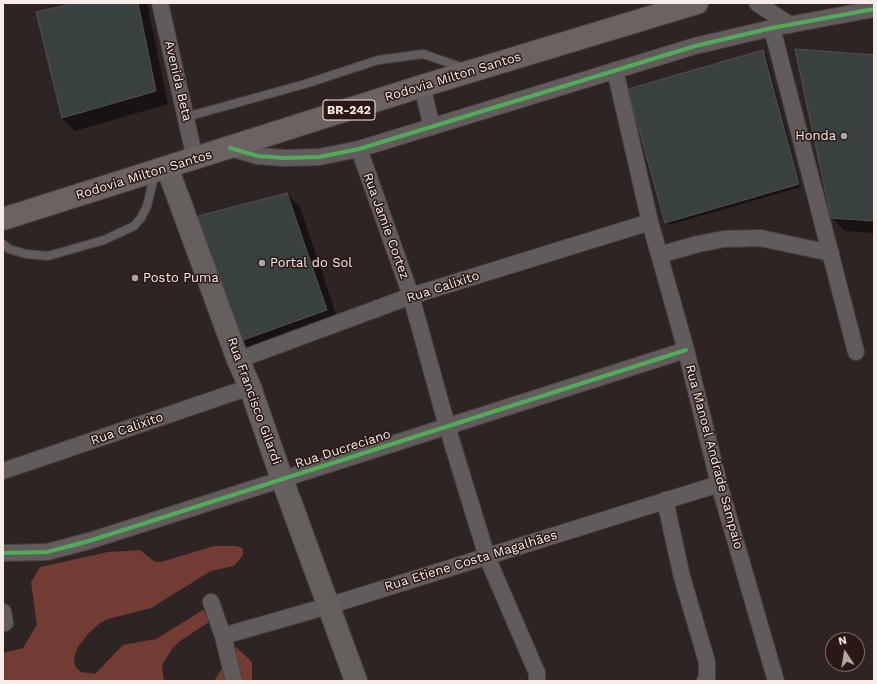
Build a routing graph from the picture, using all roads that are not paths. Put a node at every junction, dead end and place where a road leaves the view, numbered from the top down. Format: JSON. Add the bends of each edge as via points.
{"nodes":[{"id":1,"x":160,"y":3,"type":"edge"},
{"id":2,"x":697,"y":3,"type":"edge"},
{"id":3,"x":757,"y":3,"type":"edge"},
{"id":4,"x":658,"y":9,"type":"edge"},
{"id":5,"x":874,"y":9,"type":"edge"},
{"id":6,"x":790,"y":25,"type":"junction"},
{"id":7,"x":772,"y":28,"type":"junction"},
{"id":8,"x":615,"y":70,"type":"junction"},
{"id":9,"x":473,"y":71,"type":"junction"},
{"id":10,"x":422,"y":86,"type":"junction"},
{"id":11,"x":186,"y":117,"type":"junction"},
{"id":12,"x":432,"y":127,"type":"junction"},
{"id":13,"x":230,"y":148,"type":"junction"},
{"id":14,"x":359,"y":149,"type":"junction"},
{"id":15,"x":195,"y":159,"type":"junction"},
{"id":16,"x":161,"y":169,"type":"junction"},
{"id":17,"x":3,"y":219,"type":"edge"},
{"id":18,"x":650,"y":222,"type":"junction"},
{"id":19,"x":3,"y":244,"type":"edge"},
{"id":20,"x":831,"y":253,"type":"junction"},
{"id":21,"x":659,"y":254,"type":"junction"},
{"id":22,"x":411,"y":296,"type":"junction"},
{"id":23,"x":686,"y":350,"type":"junction"},
{"id":24,"x":856,"y":352,"type":"dead end"},
{"id":25,"x":238,"y":360,"type":"junction"},
{"id":26,"x":250,"y":387,"type":"junction"},
{"id":27,"x":447,"y":426,"type":"junction"},
{"id":28,"x":3,"y":471,"type":"edge"},
{"id":29,"x":282,"y":479,"type":"junction"},
{"id":30,"x":719,"y":484,"type":"junction"},
{"id":31,"x":665,"y":500,"type":"junction"},
{"id":32,"x":3,"y":553,"type":"edge"},
{"id":33,"x":487,"y":557,"type":"junction"},
{"id":34,"x":210,"y":602,"type":"dead end"},
{"id":35,"x":328,"y":606,"type":"junction"},
{"id":36,"x":222,"y":636,"type":"junction"},
{"id":37,"x":234,"y":681,"type":"edge"},
{"id":38,"x":356,"y":681,"type":"edge"},
{"id":39,"x":537,"y":681,"type":"edge"},
{"id":40,"x":705,"y":681,"type":"edge"},
{"id":41,"x":776,"y":681,"type":"edge"}],
"edges":[{"from":1,"to":11,"type":"street","name":"Avenida Beta"},
{"from":2,"to":4,"type":"highway","name":"Rodovia Milton Santos","number":"BR-242"},
{"from":3,"to":6,"type":"street"},
{"from":4,"to":9,"type":"highway","name":"Rodovia Milton Santos","number":"BR-242"},
{"from":5,"to":6,"type":"street"},
{"from":6,"to":7,"type":"street"},
{"from":7,"to":8,"type":"street","via":[[695,46]]},
{"from":7,"to":20,"type":"street"},
{"from":8,"to":12,"type":"street"},
{"from":8,"to":18,"type":"street","name":"Rua Manoel Andrade Sampaio"},
{"from":9,"to":10,"type":"highway","name":"Rodovia Milton Santos","number":"BR-242"},
{"from":9,"to":11,"type":"lane","via":[[423,54],[378,60],[305,84]]},
{"from":10,"to":12,"type":"street"},
{"from":10,"to":13,"type":"highway","name":"Rodovia Milton Santos","number":"BR-242"},
{"from":11,"to":15,"type":"street","name":"Avenida Beta"},
{"from":12,"to":14,"type":"street"},
{"from":13,"to":14,"type":"street","via":[[258,156],[290,158],[319,157]]},
{"from":13,"to":15,"type":"highway","name":"Rodovia Milton Santos","number":"BR-242"},
{"from":14,"to":22,"type":"street","name":"Rua Jamie Cortez"},
{"from":15,"to":16,"type":"highway","name":"Rodovia Milton Santos","number":"BR-242"},
{"from":16,"to":17,"type":"highway","name":"Rodovia Milton Santos","number":"BR-242"},
{"from":16,"to":19,"type":"lane","via":[[147,206],[134,226],[104,240],[48,256],[26,254],[9,249]]},
{"from":16,"to":25,"type":"street","name":"Rua Francisco Gilardi"},
{"from":18,"to":21,"type":"street","name":"Rua Manoel Andrade Sampaio"},
{"from":18,"to":22,"type":"street","name":"Rua Calixito"},
{"from":20,"to":21,"type":"street","via":[[760,238],[724,239]]},
{"from":20,"to":24,"type":"street"},
{"from":21,"to":23,"type":"street","name":"Rua Manoel Andrade Sampaio"},
{"from":22,"to":25,"type":"street","name":"Rua Calixito"},
{"from":22,"to":27,"type":"street","name":"Rua Jamie Cortez"},
{"from":23,"to":27,"type":"street","name":"Rua Ducreciano"},
{"from":23,"to":30,"type":"street","name":"Rua Manoel Andrade Sampaio"},
{"from":25,"to":26,"type":"street","name":"Rua Francisco Gilardi"},
{"from":26,"to":28,"type":"street","name":"Rua Calixito"},
{"from":26,"to":29,"type":"street","name":"Rua Francisco Gilardi"},
{"from":27,"to":29,"type":"street","name":"Rua Ducreciano"},
{"from":27,"to":33,"type":"street","name":"Rua Jamie Cortez"},
{"from":29,"to":32,"type":"street","name":"Rua Ducreciano","via":[[48,552]]},
{"from":29,"to":35,"type":"street","name":"Rua Francisco Gilardi"},
{"from":30,"to":31,"type":"street","name":"Rua Etiene Costa Magalhães"},
{"from":30,"to":41,"type":"street","name":"Rua Manoel Andrade Sampaio"},
{"from":31,"to":33,"type":"street","name":"Rua Etiene Costa Magalhães"},
{"from":31,"to":40,"type":"street","via":[[682,577],[707,662]]},
{"from":33,"to":35,"type":"street","name":"Rua Etiene Costa Magalhães"},
{"from":33,"to":39,"type":"street","name":"Rua Jamie Cortez","via":[[537,673]]},
{"from":34,"to":36,"type":"street"},
{"from":35,"to":36,"type":"street","name":"Rua Etiene Costa Magalhães"},
{"from":35,"to":38,"type":"street","name":"Rua Francisco Gilardi"},
{"from":36,"to":37,"type":"street"}]}
